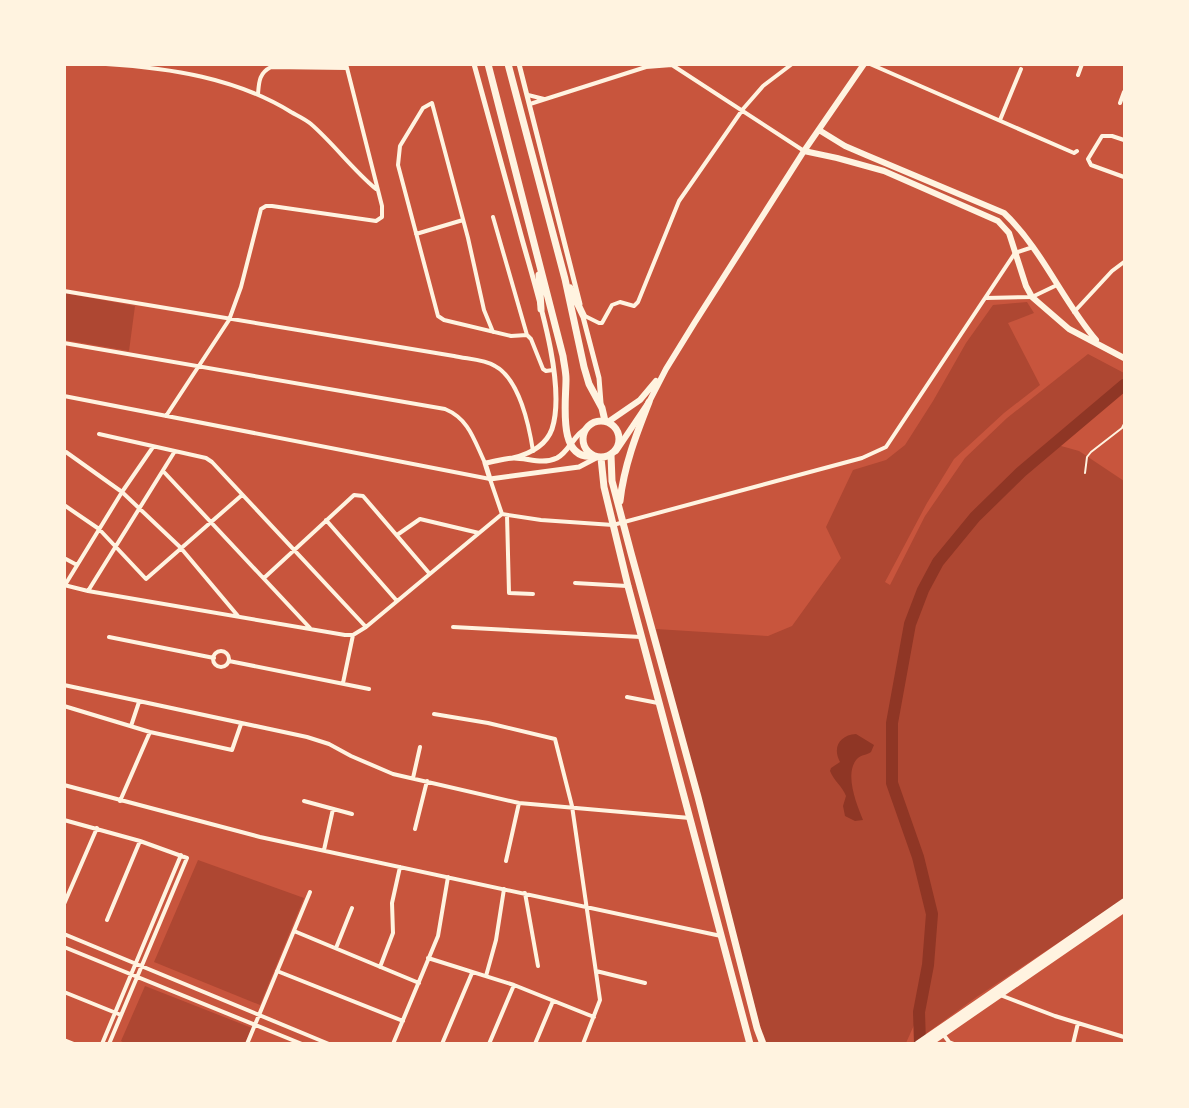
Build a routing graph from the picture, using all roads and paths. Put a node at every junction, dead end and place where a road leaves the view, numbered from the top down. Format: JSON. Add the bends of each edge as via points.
{"nodes":[{"id":1,"x":106,"y":64,"type":"edge"},
{"id":2,"x":474,"y":64,"type":"edge"},
{"id":3,"x":488,"y":64,"type":"edge"},
{"id":4,"x":508,"y":64,"type":"edge"},
{"id":5,"x":519,"y":64,"type":"edge"},
{"id":6,"x":792,"y":64,"type":"edge"},
{"id":7,"x":864,"y":64,"type":"edge"},
{"id":8,"x":870,"y":64,"type":"edge"},
{"id":9,"x":1082,"y":64,"type":"edge"},
{"id":10,"x":672,"y":65,"type":"edge"},
{"id":11,"x":347,"y":66,"type":"edge"},
{"id":12,"x":1021,"y":69,"type":"dead end"},
{"id":13,"x":1078,"y":75,"type":"dead end"},
{"id":14,"x":1125,"y":92,"type":"edge"},
{"id":15,"x":258,"y":94,"type":"junction"},
{"id":16,"x":527,"y":95,"type":"junction"},
{"id":17,"x":544,"y":99,"type":"junction"},
{"id":18,"x":1120,"y":103,"type":"dead end"},
{"id":19,"x":530,"y":104,"type":"junction"},
{"id":20,"x":743,"y":109,"type":"junction"},
{"id":21,"x":999,"y":120,"type":"junction"},
{"id":22,"x":819,"y":130,"type":"junction"},
{"id":23,"x":1125,"y":140,"type":"edge"},
{"id":24,"x":804,"y":151,"type":"junction"},
{"id":25,"x":1077,"y":151,"type":"dead end"},
{"id":26,"x":1125,"y":177,"type":"edge"},
{"id":27,"x":377,"y":189,"type":"junction"},
{"id":28,"x":493,"y":217,"type":"dead end"},
{"id":29,"x":463,"y":220,"type":"junction"},
{"id":30,"x":416,"y":234,"type":"junction"},
{"id":31,"x":1033,"y":248,"type":"junction"},
{"id":32,"x":538,"y":254,"type":"junction"},
{"id":33,"x":1015,"y":254,"type":"junction"},
{"id":34,"x":1125,"y":262,"type":"edge"},
{"id":35,"x":565,"y":279,"type":"junction"},
{"id":36,"x":1057,"y":285,"type":"junction"},
{"id":37,"x":64,"y":291,"type":"edge"},
{"id":38,"x":1032,"y":297,"type":"junction"},
{"id":39,"x":985,"y":298,"type":"junction"},
{"id":40,"x":541,"y":309,"type":"junction"},
{"id":41,"x":1074,"y":312,"type":"junction"},
{"id":42,"x":583,"y":315,"type":"junction"},
{"id":43,"x":229,"y":320,"type":"junction"},
{"id":44,"x":493,"y":332,"type":"junction"},
{"id":45,"x":527,"y":335,"type":"junction"},
{"id":46,"x":64,"y":343,"type":"edge"},
{"id":47,"x":1099,"y":344,"type":"junction"},
{"id":48,"x":1125,"y":358,"type":"edge"},
{"id":49,"x":197,"y":367,"type":"junction"},
{"id":50,"x":666,"y":369,"type":"junction"},
{"id":51,"x":554,"y":370,"type":"junction"},
{"id":52,"x":64,"y":396,"type":"edge"},
{"id":53,"x":649,"y":402,"type":"junction"},
{"id":54,"x":602,"y":408,"type":"junction"},
{"id":55,"x":166,"y":416,"type":"junction"},
{"id":56,"x":607,"y":422,"type":"junction"},
{"id":57,"x":1125,"y":424,"type":"edge"},
{"id":58,"x":587,"y":428,"type":"junction"},
{"id":59,"x":99,"y":434,"type":"dead end"},
{"id":60,"x":570,"y":443,"type":"junction"},
{"id":61,"x":153,"y":447,"type":"junction"},
{"id":62,"x":175,"y":451,"type":"junction"},
{"id":63,"x":66,"y":452,"type":"dead end"},
{"id":64,"x":533,"y":452,"type":"junction"},
{"id":65,"x":613,"y":453,"type":"junction"},
{"id":66,"x":598,"y":457,"type":"junction"},
{"id":67,"x":513,"y":458,"type":"junction"},
{"id":68,"x":485,"y":463,"type":"junction"},
{"id":69,"x":163,"y":471,"type":"junction"},
{"id":70,"x":1085,"y":473,"type":"dead end"},
{"id":71,"x":490,"y":479,"type":"junction"},
{"id":72,"x":122,"y":492,"type":"junction"},
{"id":73,"x":242,"y":495,"type":"junction"},
{"id":74,"x":64,"y":505,"type":"edge"},
{"id":75,"x":619,"y":507,"type":"junction"},
{"id":76,"x":138,"y":508,"type":"junction"},
{"id":77,"x":504,"y":515,"type":"junction"},
{"id":78,"x":326,"y":520,"type":"junction"},
{"id":79,"x":210,"y":522,"type":"junction"},
{"id":80,"x":623,"y":523,"type":"junction"},
{"id":81,"x":613,"y":525,"type":"junction"},
{"id":82,"x":99,"y":529,"type":"junction"},
{"id":83,"x":479,"y":533,"type":"junction"},
{"id":84,"x":396,"y":536,"type":"junction"},
{"id":85,"x":115,"y":545,"type":"junction"},
{"id":86,"x":180,"y":548,"type":"junction"},
{"id":87,"x":295,"y":549,"type":"junction"},
{"id":88,"x":64,"y":558,"type":"edge"},
{"id":89,"x":76,"y":566,"type":"junction"},
{"id":90,"x":429,"y":573,"type":"junction"},
{"id":91,"x":264,"y":578,"type":"junction"},
{"id":92,"x":575,"y":583,"type":"dead end"},
{"id":93,"x":65,"y":585,"type":"edge"},
{"id":94,"x":628,"y":586,"type":"junction"},
{"id":95,"x":88,"y":591,"type":"junction"},
{"id":96,"x":533,"y":594,"type":"dead end"},
{"id":97,"x":398,"y":601,"type":"junction"},
{"id":98,"x":238,"y":616,"type":"junction"},
{"id":99,"x":366,"y":627,"type":"junction"},
{"id":100,"x":453,"y":627,"type":"dead end"},
{"id":101,"x":310,"y":629,"type":"junction"},
{"id":102,"x":353,"y":635,"type":"junction"},
{"id":103,"x":110,"y":637,"type":"dead end"},
{"id":104,"x":641,"y":637,"type":"junction"},
{"id":105,"x":214,"y":658,"type":"junction"},
{"id":106,"x":229,"y":661,"type":"junction"},
{"id":107,"x":343,"y":683,"type":"junction"},
{"id":108,"x":64,"y":685,"type":"edge"},
{"id":109,"x":369,"y":688,"type":"dead end"},
{"id":110,"x":627,"y":697,"type":"dead end"},
{"id":111,"x":139,"y":702,"type":"junction"},
{"id":112,"x":659,"y":703,"type":"junction"},
{"id":113,"x":64,"y":706,"type":"edge"},
{"id":114,"x":434,"y":714,"type":"dead end"},
{"id":115,"x":241,"y":724,"type":"junction"},
{"id":116,"x":131,"y":726,"type":"junction"},
{"id":117,"x":150,"y":732,"type":"junction"},
{"id":118,"x":420,"y":747,"type":"dead end"},
{"id":119,"x":413,"y":778,"type":"junction"},
{"id":120,"x":427,"y":782,"type":"junction"},
{"id":121,"x":64,"y":785,"type":"edge"},
{"id":122,"x":120,"y":801,"type":"junction"},
{"id":123,"x":304,"y":801,"type":"dead end"},
{"id":124,"x":519,"y":803,"type":"junction"},
{"id":125,"x":572,"y":806,"type":"junction"},
{"id":126,"x":333,"y":808,"type":"junction"},
{"id":127,"x":352,"y":814,"type":"dead end"},
{"id":128,"x":691,"y":818,"type":"junction"},
{"id":129,"x":64,"y":820,"type":"edge"},
{"id":130,"x":97,"y":828,"type":"junction"},
{"id":131,"x":415,"y":829,"type":"dead end"},
{"id":132,"x":140,"y":841,"type":"junction"},
{"id":133,"x":324,"y":850,"type":"junction"},
{"id":134,"x":181,"y":855,"type":"junction"},
{"id":135,"x":506,"y":861,"type":"dead end"},
{"id":136,"x":400,"y":867,"type":"junction"},
{"id":137,"x":448,"y":877,"type":"junction"},
{"id":138,"x":504,"y":889,"type":"junction"},
{"id":139,"x":310,"y":892,"type":"dead end"},
{"id":140,"x":525,"y":893,"type":"junction"},
{"id":141,"x":1125,"y":902,"type":"edge"},
{"id":142,"x":64,"y":904,"type":"edge"},
{"id":143,"x":587,"y":906,"type":"junction"},
{"id":144,"x":352,"y":908,"type":"dead end"},
{"id":145,"x":1125,"y":909,"type":"edge"},
{"id":146,"x":107,"y":920,"type":"dead end"},
{"id":147,"x":294,"y":931,"type":"junction"},
{"id":148,"x":64,"y":934,"type":"edge"},
{"id":149,"x":721,"y":936,"type":"junction"},
{"id":150,"x":64,"y":946,"type":"edge"},
{"id":151,"x":336,"y":948,"type":"junction"},
{"id":152,"x":428,"y":958,"type":"junction"},
{"id":153,"x":135,"y":964,"type":"junction"},
{"id":154,"x":142,"y":966,"type":"junction"},
{"id":155,"x":538,"y":966,"type":"dead end"},
{"id":156,"x":380,"y":967,"type":"junction"},
{"id":157,"x":277,"y":971,"type":"junction"},
{"id":158,"x":596,"y":971,"type":"junction"},
{"id":159,"x":471,"y":973,"type":"junction"},
{"id":160,"x":131,"y":974,"type":"junction"},
{"id":161,"x":137,"y":976,"type":"junction"},
{"id":162,"x":486,"y":976,"type":"junction"},
{"id":163,"x":418,"y":983,"type":"junction"},
{"id":164,"x":645,"y":983,"type":"dead end"},
{"id":165,"x":514,"y":985,"type":"junction"},
{"id":166,"x":64,"y":992,"type":"edge"},
{"id":167,"x":999,"y":994,"type":"junction"},
{"id":168,"x":553,"y":1001,"type":"junction"},
{"id":169,"x":115,"y":1012,"type":"junction"},
{"id":170,"x":121,"y":1015,"type":"junction"},
{"id":171,"x":259,"y":1015,"type":"junction"},
{"id":172,"x":594,"y":1017,"type":"junction"},
{"id":173,"x":403,"y":1021,"type":"junction"},
{"id":174,"x":1078,"y":1023,"type":"junction"},
{"id":175,"x":255,"y":1024,"type":"junction"},
{"id":176,"x":942,"y":1033,"type":"junction"},
{"id":177,"x":1125,"y":1037,"type":"edge"},
{"id":178,"x":64,"y":1040,"type":"edge"},
{"id":179,"x":928,"y":1041,"type":"edge"},
{"id":180,"x":74,"y":1044,"type":"edge"},
{"id":181,"x":102,"y":1044,"type":"edge"},
{"id":182,"x":109,"y":1044,"type":"edge"},
{"id":183,"x":247,"y":1044,"type":"edge"},
{"id":184,"x":302,"y":1044,"type":"edge"},
{"id":185,"x":329,"y":1044,"type":"edge"},
{"id":186,"x":393,"y":1044,"type":"edge"},
{"id":187,"x":442,"y":1044,"type":"edge"},
{"id":188,"x":489,"y":1044,"type":"edge"},
{"id":189,"x":535,"y":1044,"type":"edge"},
{"id":190,"x":584,"y":1044,"type":"edge"},
{"id":191,"x":750,"y":1044,"type":"edge"},
{"id":192,"x":763,"y":1044,"type":"edge"},
{"id":193,"x":918,"y":1044,"type":"edge"},
{"id":194,"x":954,"y":1044,"type":"edge"},
{"id":195,"x":1073,"y":1044,"type":"edge"}],
"edges":[{"from":1,"to":15,"type":"street","via":[[151,67]]},
{"from":2,"to":40,"type":"street"},
{"from":3,"to":32,"type":"main road"},
{"from":4,"to":35,"type":"main road"},
{"from":5,"to":16,"type":"street"},
{"from":6,"to":20,"type":"street","via":[[763,86]]},
{"from":7,"to":22,"type":"main road"},
{"from":8,"to":21,"type":"street"},
{"from":9,"to":13,"type":"street"},
{"from":10,"to":17,"type":"street","via":[[646,67]]},
{"from":10,"to":20,"type":"street"},
{"from":11,"to":15,"type":"street","via":[[271,67],[264,70]]},
{"from":11,"to":27,"type":"street"},
{"from":12,"to":21,"type":"street"},
{"from":14,"to":18,"type":"street"},
{"from":15,"to":27,"type":"street","via":[[310,123]]},
{"from":16,"to":17,"type":"street"},
{"from":16,"to":19,"type":"street"},
{"from":17,"to":19,"type":"street"},
{"from":19,"to":42,"type":"street"},
{"from":20,"to":24,"type":"street"},
{"from":20,"to":42,"type":"street","via":[[679,201],[638,303],[612,305],[602,323]]},
{"from":21,"to":25,"type":"street"},
{"from":22,"to":24,"type":"main road"},
{"from":22,"to":31,"type":"main road","via":[[845,146],[1004,213]]},
{"from":23,"to":26,"type":"street","via":[[1102,136],[1088,159],[1091,165]]},
{"from":24,"to":33,"type":"main road","via":[[884,171],[998,220],[1009,233]]},
{"from":24,"to":50,"type":"main road"},
{"from":27,"to":43,"type":"street","via":[[382,217],[376,221],[272,206],[261,209]]},
{"from":28,"to":45,"type":"street"},
{"from":29,"to":30,"type":"street"},
{"from":29,"to":30,"type":"street","via":[[432,103],[423,108],[400,146],[398,165]]},
{"from":29,"to":44,"type":"street","via":[[484,310]]},
{"from":30,"to":44,"type":"street","via":[[438,316]]},
{"from":31,"to":33,"type":"street"},
{"from":31,"to":36,"type":"main road"},
{"from":32,"to":40,"type":"main road"},
{"from":32,"to":60,"type":"main road","via":[[563,356]]},
{"from":33,"to":38,"type":"main road"},
{"from":33,"to":39,"type":"street"},
{"from":34,"to":41,"type":"street"},
{"from":35,"to":42,"type":"main road"},
{"from":35,"to":54,"type":"main road","via":[[584,367]]},
{"from":36,"to":38,"type":"street"},
{"from":36,"to":41,"type":"main road"},
{"from":37,"to":43,"type":"street"},
{"from":38,"to":39,"type":"street"},
{"from":38,"to":47,"type":"main road","via":[[1069,328]]},
{"from":39,"to":80,"type":"street","via":[[886,447],[862,458]]},
{"from":40,"to":51,"type":"street"},
{"from":41,"to":47,"type":"main road"},
{"from":42,"to":54,"type":"street","via":[[599,378]]},
{"from":43,"to":49,"type":"street"},
{"from":43,"to":64,"type":"street","via":[[494,365],[509,376],[519,397]]},
{"from":44,"to":45,"type":"street"},
{"from":45,"to":51,"type":"street","via":[[544,370]]},
{"from":46,"to":49,"type":"street"},
{"from":47,"to":48,"type":"main road"},
{"from":49,"to":55,"type":"street"},
{"from":49,"to":68,"type":"street","via":[[445,409],[457,414],[467,425]]},
{"from":50,"to":53,"type":"main road"},
{"from":50,"to":56,"type":"main road","via":[[640,400]]},
{"from":51,"to":64,"type":"street","via":[[556,399],[551,431]]},
{"from":52,"to":55,"type":"street"},
{"from":53,"to":65,"type":"main road"},
{"from":53,"to":75,"type":"main road","via":[[622,479]]},
{"from":54,"to":56,"type":"main road"},
{"from":55,"to":71,"type":"street"},
{"from":56,"to":58,"type":"main road","via":[[595,422]]},
{"from":56,"to":65,"type":"main road","via":[[619,435]]},
{"from":57,"to":70,"type":"lane","via":[[1091,452]]},
{"from":58,"to":60,"type":"street"},
{"from":58,"to":66,"type":"main road","via":[[583,441],[586,450]]},
{"from":59,"to":61,"type":"street"},
{"from":60,"to":66,"type":"main road","via":[[579,455]]},
{"from":60,"to":67,"type":"street","via":[[556,458]]},
{"from":61,"to":62,"type":"street"},
{"from":61,"to":72,"type":"street"},
{"from":62,"to":69,"type":"street"},
{"from":62,"to":73,"type":"street","via":[[206,458]]},
{"from":63,"to":72,"type":"street"},
{"from":64,"to":67,"type":"street"},
{"from":65,"to":66,"type":"main road"},
{"from":65,"to":75,"type":"main road","via":[[612,480]]},
{"from":66,"to":71,"type":"street","via":[[579,467]]},
{"from":66,"to":81,"type":"main road"},
{"from":67,"to":68,"type":"street"},
{"from":68,"to":71,"type":"street"},
{"from":69,"to":76,"type":"street"},
{"from":69,"to":79,"type":"street"},
{"from":71,"to":77,"type":"street"},
{"from":72,"to":76,"type":"street"},
{"from":72,"to":82,"type":"street"},
{"from":73,"to":79,"type":"street"},
{"from":73,"to":87,"type":"street"},
{"from":74,"to":82,"type":"street"},
{"from":75,"to":80,"type":"main road"},
{"from":76,"to":85,"type":"street"},
{"from":76,"to":86,"type":"street"},
{"from":77,"to":81,"type":"street"},
{"from":77,"to":83,"type":"street"},
{"from":77,"to":96,"type":"street","via":[[509,593]]},
{"from":78,"to":84,"type":"street","via":[[354,495],[363,496]]},
{"from":78,"to":87,"type":"street"},
{"from":78,"to":97,"type":"street"},
{"from":79,"to":86,"type":"street"},
{"from":79,"to":91,"type":"street"},
{"from":80,"to":81,"type":"street"},
{"from":80,"to":192,"type":"main road"},
{"from":81,"to":94,"type":"main road"},
{"from":82,"to":85,"type":"street"},
{"from":82,"to":89,"type":"street"},
{"from":83,"to":84,"type":"street","via":[[420,519]]},
{"from":83,"to":90,"type":"street"},
{"from":84,"to":90,"type":"street"},
{"from":85,"to":86,"type":"street","via":[[146,579]]},
{"from":85,"to":95,"type":"street"},
{"from":86,"to":98,"type":"street"},
{"from":87,"to":91,"type":"street"},
{"from":87,"to":99,"type":"street"},
{"from":88,"to":89,"type":"street"},
{"from":89,"to":93,"type":"street"},
{"from":90,"to":97,"type":"street"},
{"from":91,"to":101,"type":"street"},
{"from":92,"to":94,"type":"street"},
{"from":93,"to":95,"type":"street"},
{"from":94,"to":104,"type":"main road"},
{"from":95,"to":98,"type":"street"},
{"from":97,"to":99,"type":"street"},
{"from":98,"to":101,"type":"street"},
{"from":99,"to":102,"type":"street"},
{"from":100,"to":104,"type":"street"},
{"from":101,"to":102,"type":"street"},
{"from":102,"to":107,"type":"street"},
{"from":103,"to":105,"type":"street"},
{"from":104,"to":112,"type":"main road"},
{"from":105,"to":106,"type":"street","via":[[218,666]]},
{"from":105,"to":106,"type":"street","via":[[216,653],[224,652]]},
{"from":106,"to":107,"type":"street"},
{"from":107,"to":109,"type":"street"},
{"from":108,"to":111,"type":"street"},
{"from":110,"to":112,"type":"street"},
{"from":111,"to":115,"type":"street"},
{"from":111,"to":116,"type":"street"},
{"from":112,"to":128,"type":"main road"},
{"from":113,"to":116,"type":"street"},
{"from":114,"to":125,"type":"street","via":[[555,739]]},
{"from":115,"to":117,"type":"street","via":[[232,750]]},
{"from":115,"to":119,"type":"street","via":[[308,737],[393,774]]},
{"from":116,"to":117,"type":"street"},
{"from":117,"to":122,"type":"street"},
{"from":118,"to":119,"type":"street"},
{"from":119,"to":120,"type":"street"},
{"from":120,"to":124,"type":"street"},
{"from":120,"to":131,"type":"street"},
{"from":121,"to":122,"type":"street"},
{"from":122,"to":133,"type":"street"},
{"from":123,"to":126,"type":"street"},
{"from":124,"to":125,"type":"street"},
{"from":124,"to":135,"type":"street"},
{"from":125,"to":128,"type":"street"},
{"from":125,"to":143,"type":"street"},
{"from":126,"to":127,"type":"street"},
{"from":126,"to":133,"type":"street"},
{"from":128,"to":149,"type":"main road"},
{"from":129,"to":130,"type":"street"},
{"from":130,"to":132,"type":"street"},
{"from":130,"to":142,"type":"street"},
{"from":132,"to":134,"type":"street"},
{"from":132,"to":146,"type":"street"},
{"from":133,"to":136,"type":"street"},
{"from":134,"to":153,"type":"street"},
{"from":134,"to":154,"type":"street","via":[[187,858]]},
{"from":136,"to":137,"type":"street"},
{"from":136,"to":156,"type":"street","via":[[392,903],[393,933]]},
{"from":137,"to":138,"type":"street"},
{"from":137,"to":152,"type":"street","via":[[438,936]]},
{"from":138,"to":140,"type":"street"},
{"from":138,"to":162,"type":"street"},
{"from":139,"to":147,"type":"street"},
{"from":140,"to":143,"type":"street"},
{"from":140,"to":155,"type":"street"},
{"from":141,"to":179,"type":"main road"},
{"from":143,"to":149,"type":"street"},
{"from":143,"to":158,"type":"street"},
{"from":144,"to":151,"type":"street"},
{"from":145,"to":167,"type":"main road"},
{"from":147,"to":151,"type":"street"},
{"from":147,"to":157,"type":"street"},
{"from":148,"to":153,"type":"street"},
{"from":149,"to":191,"type":"main road"},
{"from":150,"to":160,"type":"street"},
{"from":151,"to":156,"type":"street"},
{"from":152,"to":159,"type":"street"},
{"from":152,"to":163,"type":"street"},
{"from":153,"to":154,"type":"street"},
{"from":153,"to":160,"type":"street"},
{"from":154,"to":161,"type":"street"},
{"from":154,"to":171,"type":"street"},
{"from":156,"to":163,"type":"street"},
{"from":157,"to":171,"type":"street"},
{"from":157,"to":173,"type":"street"},
{"from":158,"to":164,"type":"street"},
{"from":158,"to":172,"type":"street","via":[[600,1000]]},
{"from":159,"to":162,"type":"street"},
{"from":159,"to":187,"type":"street"},
{"from":160,"to":161,"type":"street"},
{"from":160,"to":169,"type":"street"},
{"from":161,"to":170,"type":"street"},
{"from":161,"to":175,"type":"street"},
{"from":162,"to":165,"type":"street"},
{"from":163,"to":173,"type":"street"},
{"from":165,"to":168,"type":"street"},
{"from":165,"to":188,"type":"street"},
{"from":166,"to":169,"type":"street"},
{"from":167,"to":174,"type":"street"},
{"from":167,"to":176,"type":"main road"},
{"from":168,"to":172,"type":"street"},
{"from":168,"to":189,"type":"street"},
{"from":169,"to":170,"type":"street"},
{"from":169,"to":181,"type":"street"},
{"from":170,"to":182,"type":"street"},
{"from":171,"to":175,"type":"street"},
{"from":171,"to":185,"type":"street"},
{"from":172,"to":190,"type":"street"},
{"from":173,"to":186,"type":"street"},
{"from":174,"to":177,"type":"street"},
{"from":174,"to":195,"type":"street"},
{"from":175,"to":183,"type":"street"},
{"from":175,"to":184,"type":"street"},
{"from":176,"to":179,"type":"main road"},
{"from":176,"to":194,"type":"street"},
{"from":178,"to":180,"type":"street"},
{"from":179,"to":193,"type":"main road"}]}
